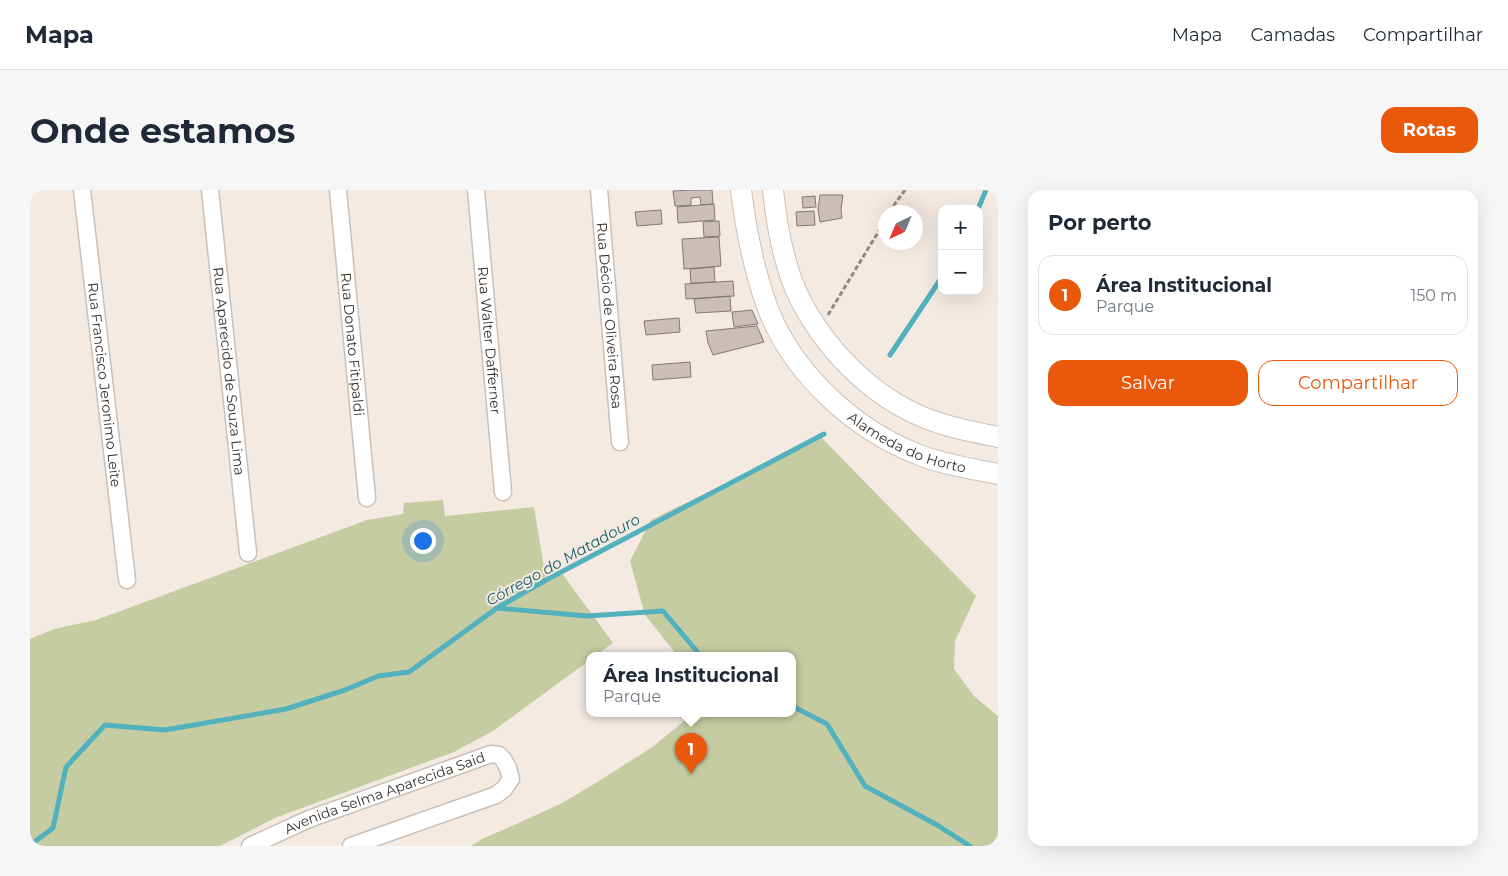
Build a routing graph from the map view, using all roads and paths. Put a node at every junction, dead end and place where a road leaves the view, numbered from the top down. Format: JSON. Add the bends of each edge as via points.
{"nodes":[{"id":1,"x":82,"y":190,"type":"edge"},
{"id":2,"x":210,"y":190,"type":"edge"},
{"id":3,"x":338,"y":190,"type":"edge"},
{"id":4,"x":476,"y":190,"type":"edge"},
{"id":5,"x":600,"y":190,"type":"edge"},
{"id":6,"x":742,"y":190,"type":"edge"},
{"id":7,"x":773,"y":190,"type":"edge"},
{"id":8,"x":905,"y":190,"type":"edge"},
{"id":9,"x":895,"y":205,"type":"edge"},
{"id":10,"x":878,"y":232,"type":"edge"},
{"id":11,"x":819,"y":329,"type":"junction"},
{"id":12,"x":998,"y":437,"type":"edge"},
{"id":13,"x":620,"y":442,"type":"dead end"},
{"id":14,"x":998,"y":474,"type":"edge"},
{"id":15,"x":503,"y":492,"type":"dead end"},
{"id":16,"x":367,"y":498,"type":"dead end"},
{"id":17,"x":248,"y":553,"type":"dead end"},
{"id":18,"x":127,"y":580,"type":"dead end"},
{"id":19,"x":250,"y":846,"type":"edge"},
{"id":20,"x":351,"y":846,"type":"edge"}],
"edges":[{"from":1,"to":18,"type":"street","name":"Rua Francisco Jeronimo Leite"},
{"from":2,"to":17,"type":"street","name":"Rua Aparecido de Souza Lima"},
{"from":3,"to":16,"type":"street","name":"Rua Donato Fitipaldi"},
{"from":4,"to":15,"type":"street","name":"Rua Walter Dafferner"},
{"from":5,"to":13,"type":"street","name":"Rua Décio de Oliveira Rosa"},
{"from":6,"to":14,"type":"main road","name":"Alameda do Horto","via":[[745,220],[760,286],[769,310],[792,353],[824,394],[850,416],[917,455]]},
{"from":7,"to":11,"type":"main road","name":"Alameda do Horto","via":[[776,221],[789,272],[802,303]]},
{"from":8,"to":9,"type":"path"},
{"from":10,"to":11,"type":"path"},
{"from":11,"to":12,"type":"main road","name":"Alameda do Horto","via":[[846,366],[884,396],[938,423]]},
{"from":19,"to":20,"type":"street","name":"Avenida Selma Aparecida Said","via":[[309,819],[491,754],[503,759],[511,779],[496,795]]}]}
